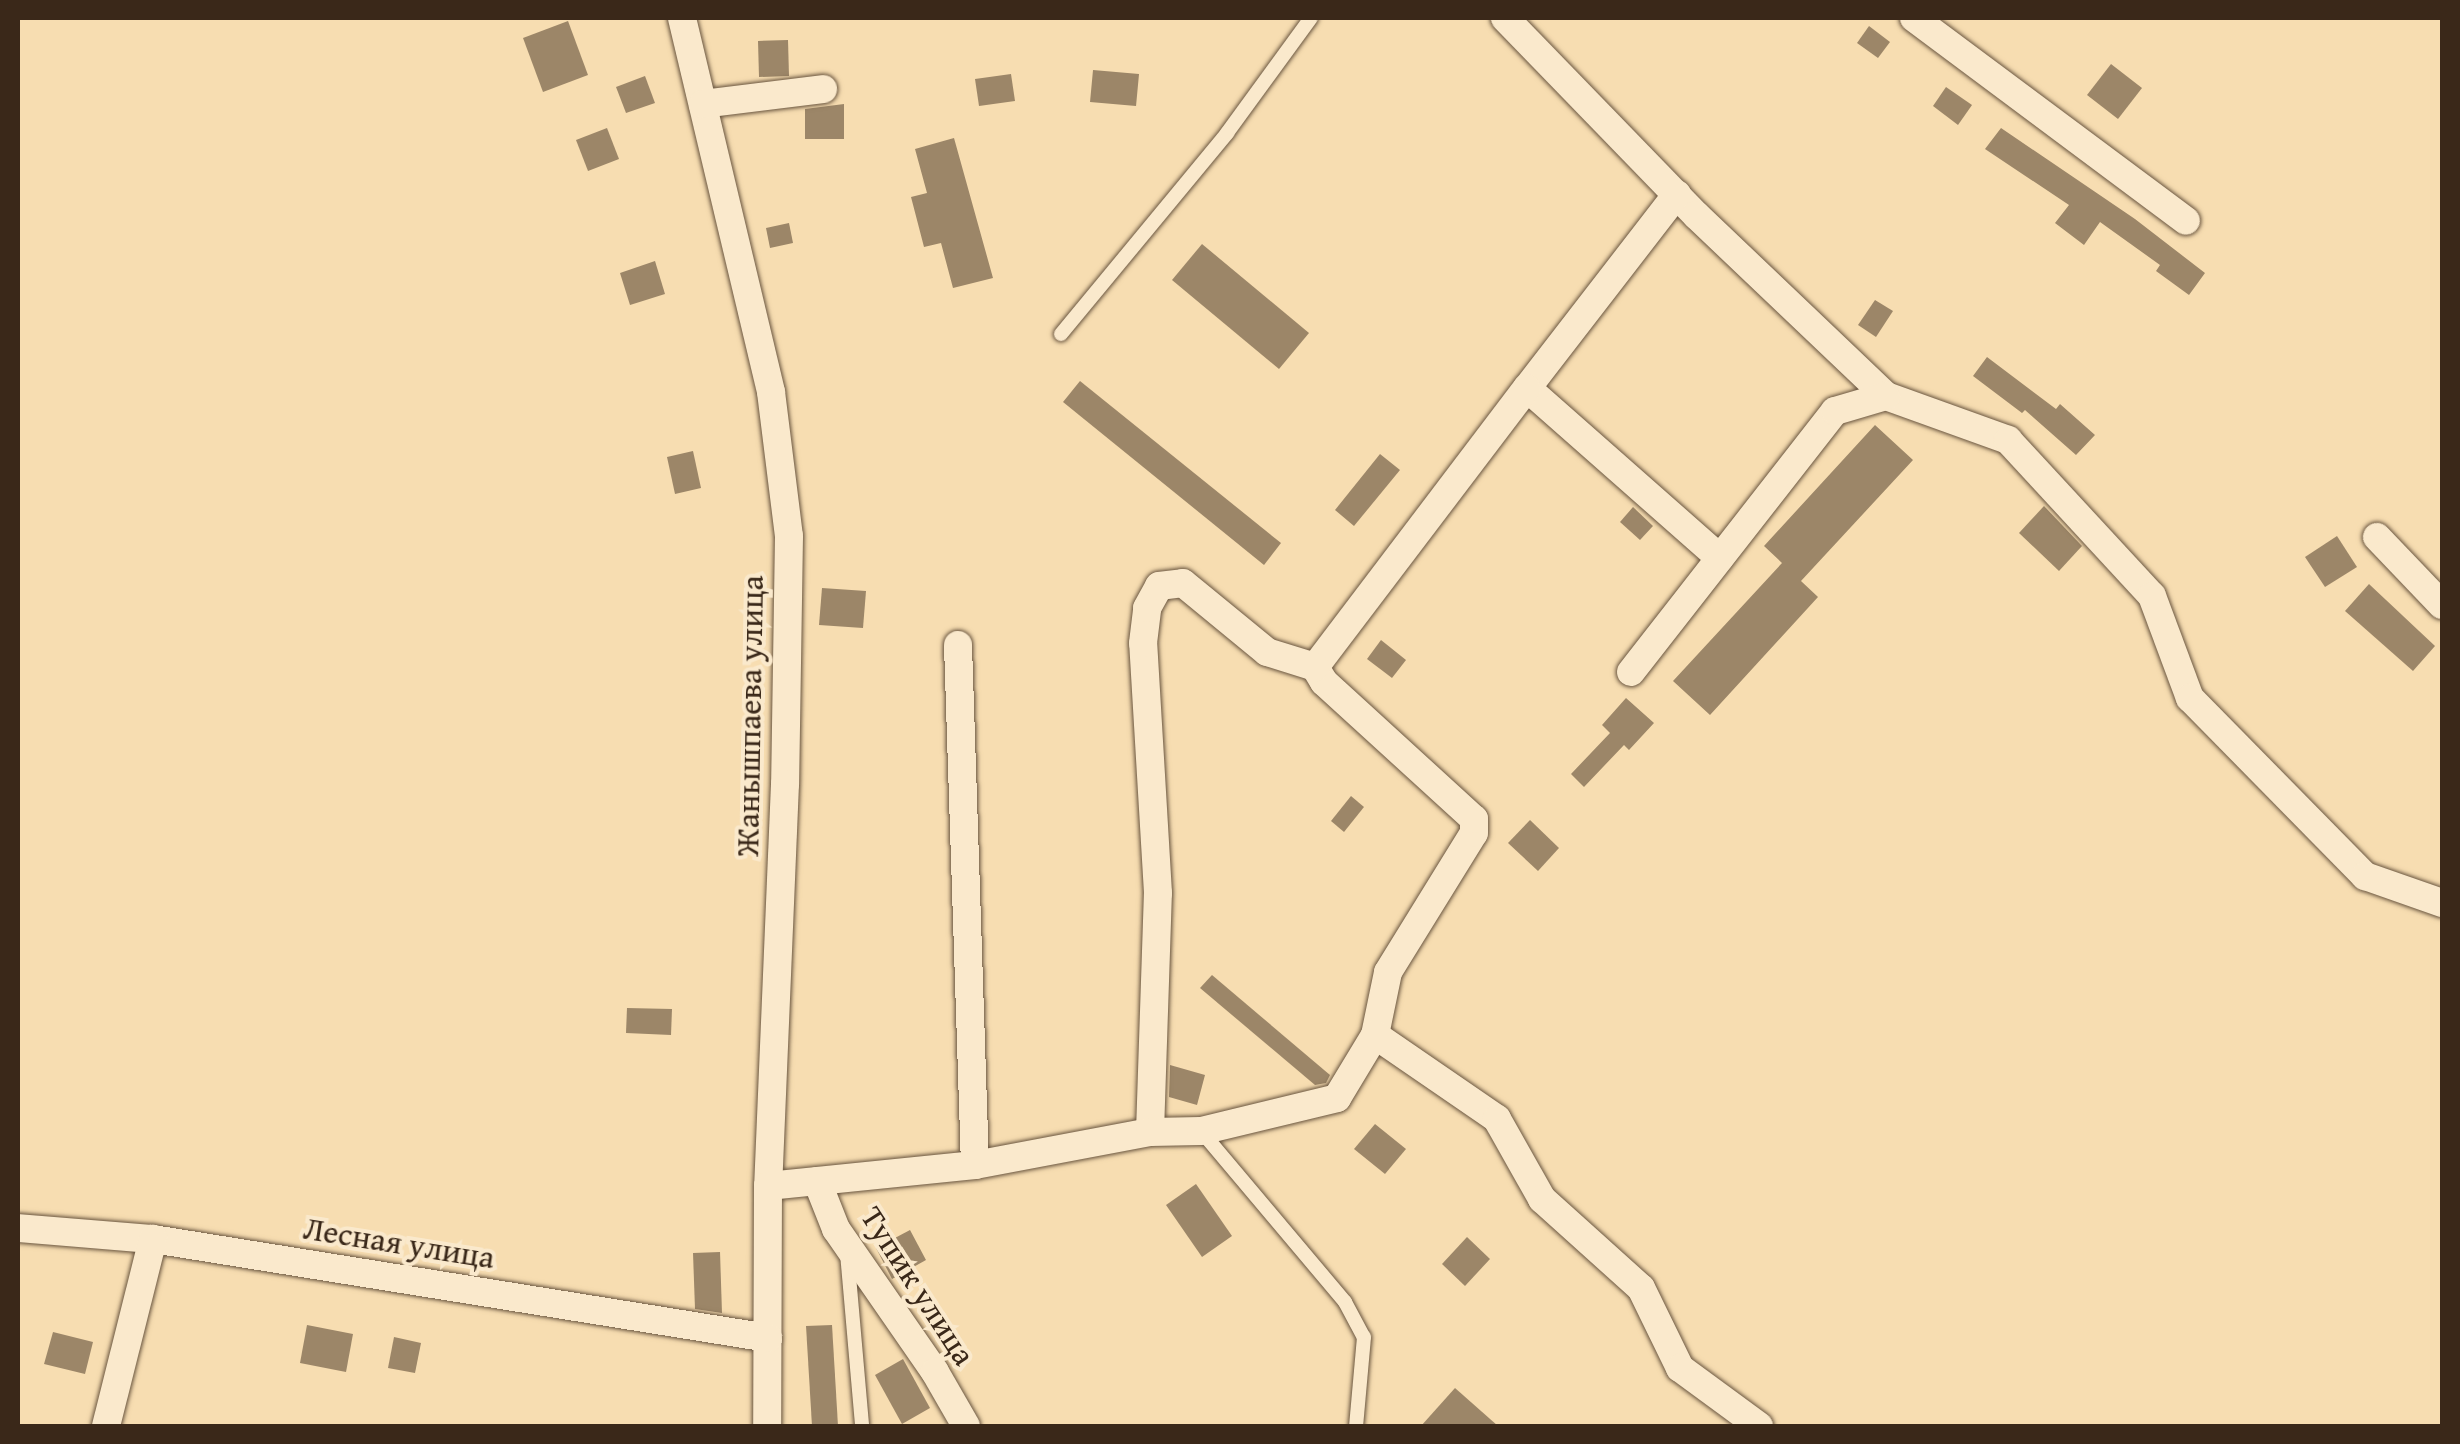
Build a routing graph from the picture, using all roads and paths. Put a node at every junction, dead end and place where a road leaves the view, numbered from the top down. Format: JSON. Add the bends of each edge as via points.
{"nodes":[{"id":1,"x":682,"y":18,"type":"edge"},
{"id":2,"x":1312,"y":18,"type":"edge"},
{"id":3,"x":1505,"y":18,"type":"edge"},
{"id":4,"x":1914,"y":18,"type":"edge"},
{"id":5,"x":822,"y":89,"type":"dead end"},
{"id":6,"x":703,"y":104,"type":"junction"},
{"id":7,"x":1677,"y":194,"type":"junction"},
{"id":8,"x":2186,"y":221,"type":"dead end"},
{"id":9,"x":1062,"y":334,"type":"dead end"},
{"id":10,"x":1527,"y":388,"type":"junction"},
{"id":11,"x":1886,"y":396,"type":"junction"},
{"id":12,"x":2376,"y":537,"type":"dead end"},
{"id":13,"x":1720,"y":558,"type":"junction"},
{"id":14,"x":2442,"y":604,"type":"edge"},
{"id":15,"x":958,"y":645,"type":"dead end"},
{"id":16,"x":1315,"y":667,"type":"junction"},
{"id":17,"x":1630,"y":672,"type":"dead end"},
{"id":18,"x":2442,"y":903,"type":"edge"},
{"id":19,"x":1376,"y":1036,"type":"junction"},
{"id":20,"x":1201,"y":1131,"type":"junction"},
{"id":21,"x":1150,"y":1132,"type":"junction"},
{"id":22,"x":975,"y":1164,"type":"junction"},
{"id":23,"x":817,"y":1181,"type":"junction"},
{"id":24,"x":768,"y":1186,"type":"junction"},
{"id":25,"x":18,"y":1228,"type":"edge"},
{"id":26,"x":152,"y":1238,"type":"junction"},
{"id":27,"x":846,"y":1244,"type":"junction"},
{"id":28,"x":768,"y":1338,"type":"junction"},
{"id":29,"x":106,"y":1426,"type":"edge"},
{"id":30,"x":767,"y":1426,"type":"edge"},
{"id":31,"x":862,"y":1426,"type":"edge"},
{"id":32,"x":966,"y":1426,"type":"edge"},
{"id":33,"x":1356,"y":1426,"type":"edge"},
{"id":34,"x":1758,"y":1426,"type":"edge"}],
"edges":[{"from":1,"to":6,"type":"street","name":"Жанышпаева улица"},
{"from":2,"to":9,"type":"lane"},
{"from":3,"to":7,"type":"street"},
{"from":4,"to":8,"type":"street"},
{"from":5,"to":6,"type":"street"},
{"from":6,"to":24,"type":"street","name":"Жанышпаева улица","via":[[771,392],[789,536]]},
{"from":7,"to":10,"type":"street"},
{"from":7,"to":11,"type":"street"},
{"from":10,"to":13,"type":"street"},
{"from":10,"to":16,"type":"street"},
{"from":11,"to":13,"type":"street","via":[[1835,412]]},
{"from":11,"to":18,"type":"street","via":[[2008,440],[2152,596],[2190,698],[2366,876]]},
{"from":12,"to":14,"type":"street"},
{"from":13,"to":17,"type":"street"},
{"from":15,"to":22,"type":"street"},
{"from":16,"to":19,"type":"street","via":[[1474,819],[1474,833],[1388,972]]},
{"from":16,"to":21,"type":"street","via":[[1267,652],[1183,583],[1159,586],[1147,608],[1143,643],[1158,892]]},
{"from":19,"to":20,"type":"street","via":[[1338,1098]]},
{"from":19,"to":34,"type":"street","via":[[1497,1120],[1542,1199],[1641,1288],[1680,1368]]},
{"from":20,"to":21,"type":"street"},
{"from":20,"to":33,"type":"lane","via":[[1345,1302],[1364,1338]]},
{"from":21,"to":22,"type":"street"},
{"from":22,"to":23,"type":"street"},
{"from":23,"to":24,"type":"street"},
{"from":23,"to":27,"type":"street","name":"Тупик улица"},
{"from":24,"to":28,"type":"street","name":"Жанышпаева улица"},
{"from":25,"to":26,"type":"street","name":"Лесная улица"},
{"from":26,"to":28,"type":"street","name":"Лесная улица"},
{"from":26,"to":29,"type":"street"},
{"from":27,"to":31,"type":"lane"},
{"from":27,"to":32,"type":"street","name":"Тупик улица"},
{"from":28,"to":30,"type":"street","name":"Жанышпаева улица"}]}
